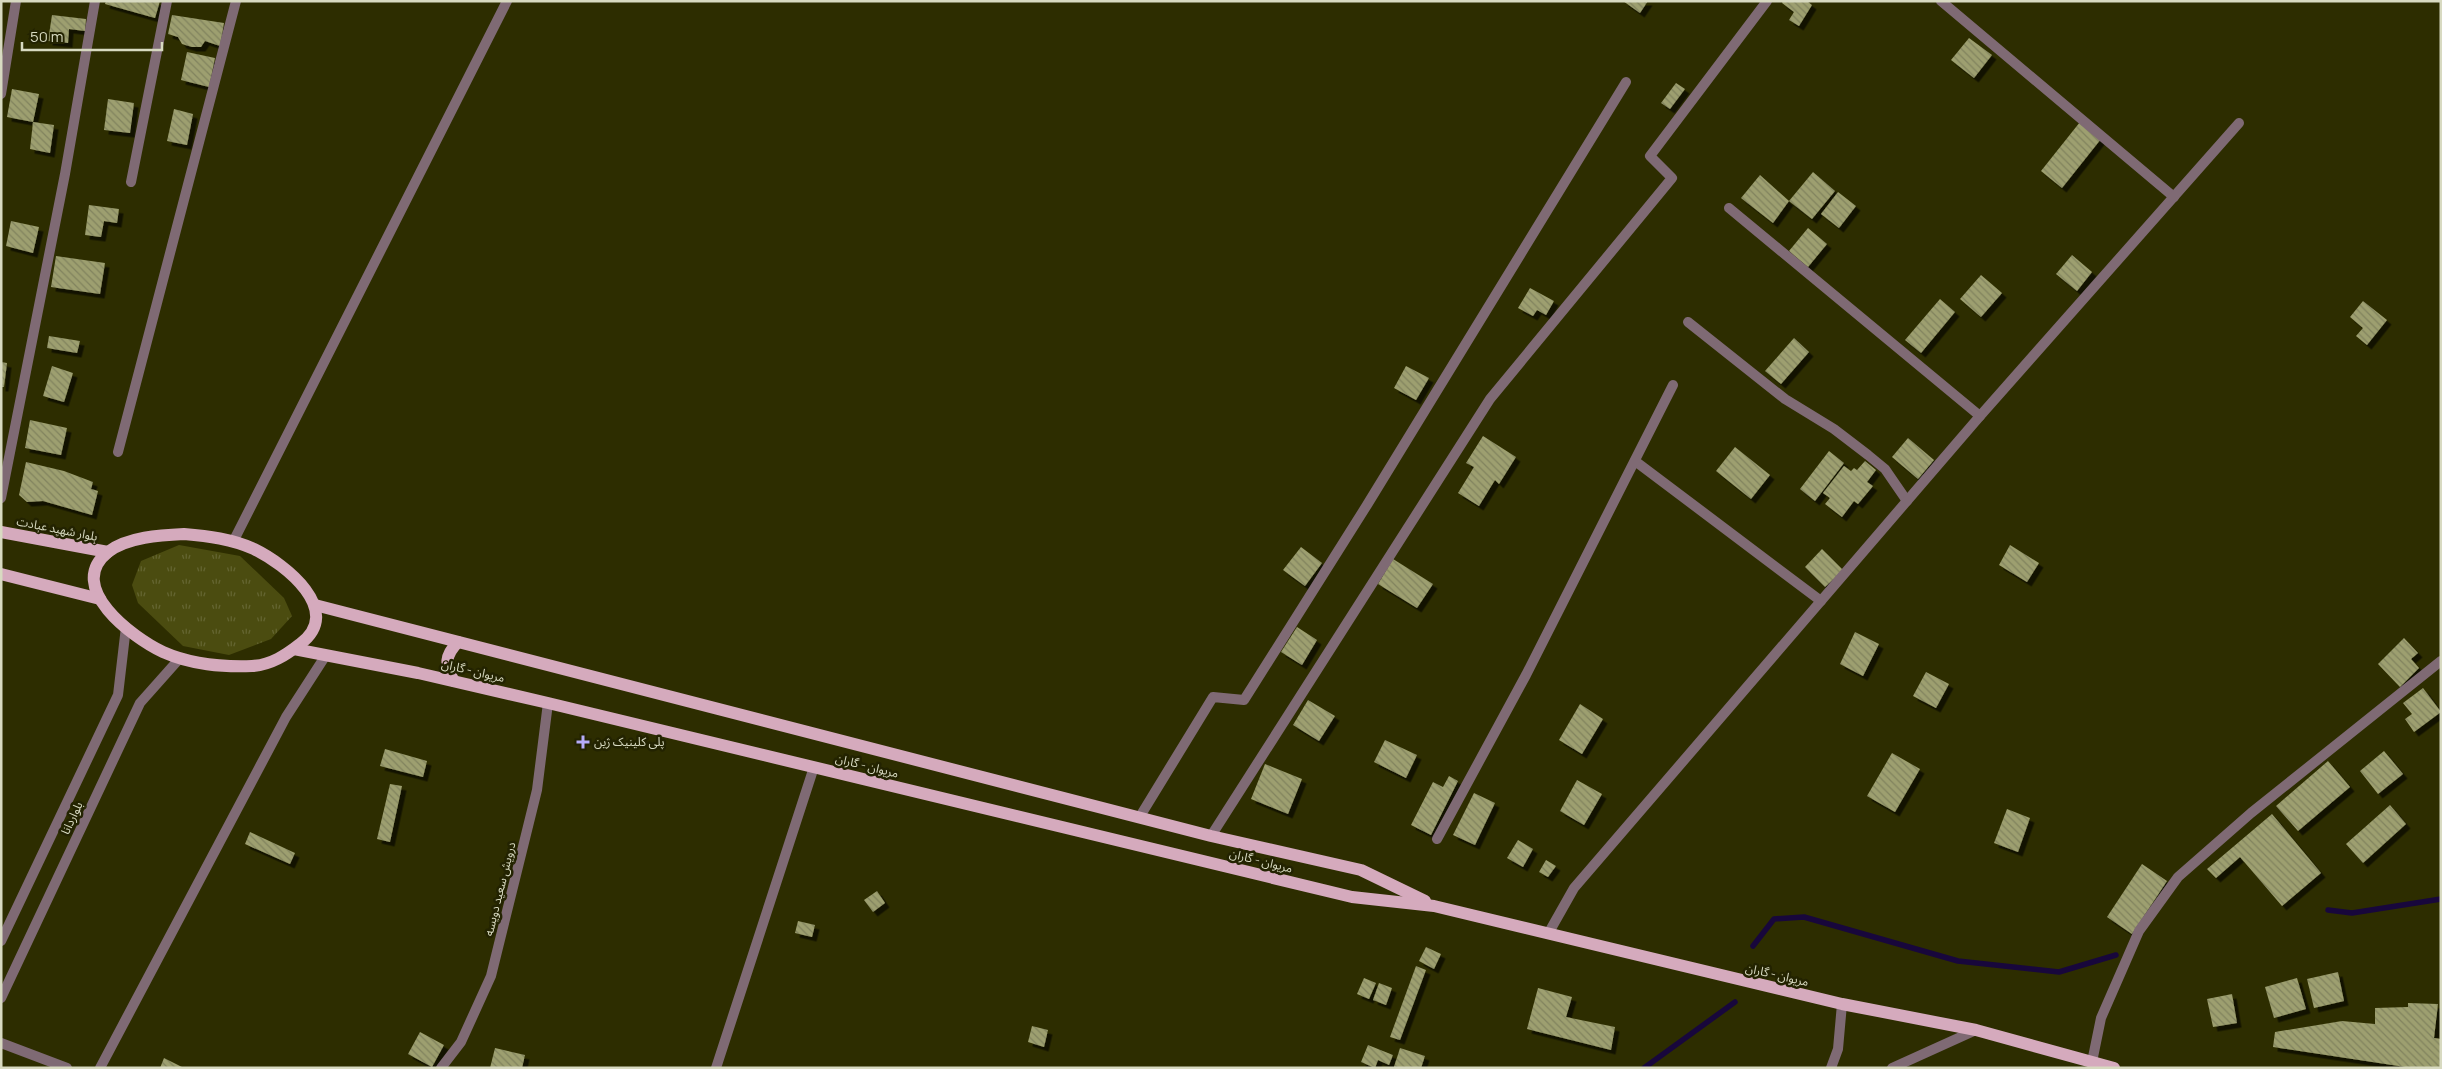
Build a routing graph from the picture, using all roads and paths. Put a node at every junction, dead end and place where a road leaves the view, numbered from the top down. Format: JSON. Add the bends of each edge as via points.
{"nodes":[{"id":1,"x":16,"y":1,"type":"edge"},
{"id":2,"x":95,"y":1,"type":"edge"},
{"id":3,"x":167,"y":1,"type":"edge"},
{"id":4,"x":236,"y":1,"type":"edge"},
{"id":5,"x":507,"y":1,"type":"edge"},
{"id":6,"x":1767,"y":1,"type":"edge"},
{"id":7,"x":1941,"y":1,"type":"edge"},
{"id":8,"x":1626,"y":82,"type":"dead end"},
{"id":9,"x":1,"y":94,"type":"edge"},
{"id":10,"x":2239,"y":122,"type":"dead end"},
{"id":11,"x":131,"y":182,"type":"dead end"},
{"id":12,"x":2174,"y":197,"type":"junction"},
{"id":13,"x":1729,"y":208,"type":"dead end"},
{"id":14,"x":1688,"y":322,"type":"dead end"},
{"id":15,"x":1673,"y":385,"type":"dead end"},
{"id":16,"x":1980,"y":416,"type":"junction"},
{"id":17,"x":118,"y":452,"type":"dead end"},
{"id":18,"x":1635,"y":460,"type":"junction"},
{"id":19,"x":1,"y":498,"type":"edge"},
{"id":20,"x":1907,"y":501,"type":"junction"},
{"id":21,"x":1,"y":532,"type":"edge"},
{"id":22,"x":233,"y":542,"type":"junction"},
{"id":23,"x":108,"y":552,"type":"junction"},
{"id":24,"x":1,"y":574,"type":"edge"},
{"id":25,"x":100,"y":599,"type":"junction"},
{"id":26,"x":1821,"y":601,"type":"junction"},
{"id":27,"x":315,"y":605,"type":"junction"},
{"id":28,"x":126,"y":627,"type":"junction"},
{"id":29,"x":458,"y":642,"type":"junction"},
{"id":30,"x":294,"y":649,"type":"junction"},
{"id":31,"x":326,"y":656,"type":"junction"},
{"id":32,"x":180,"y":658,"type":"junction"},
{"id":33,"x":2441,"y":661,"type":"edge"},
{"id":34,"x":454,"y":681,"type":"junction"},
{"id":35,"x":548,"y":703,"type":"junction"},
{"id":36,"x":814,"y":767,"type":"junction"},
{"id":37,"x":1139,"y":818,"type":"junction"},
{"id":38,"x":1211,"y":836,"type":"junction"},
{"id":39,"x":1437,"y":839,"type":"dead end"},
{"id":40,"x":1434,"y":906,"type":"junction"},
{"id":41,"x":1548,"y":934,"type":"junction"},
{"id":42,"x":1,"y":941,"type":"edge"},
{"id":43,"x":1,"y":998,"type":"edge"},
{"id":44,"x":1842,"y":1004,"type":"junction"},
{"id":45,"x":1976,"y":1030,"type":"junction"},
{"id":46,"x":1,"y":1043,"type":"edge"},
{"id":47,"x":2092,"y":1062,"type":"junction"},
{"id":48,"x":68,"y":1068,"type":"edge"},
{"id":49,"x":100,"y":1068,"type":"edge"},
{"id":50,"x":441,"y":1068,"type":"edge"},
{"id":51,"x":716,"y":1068,"type":"edge"},
{"id":52,"x":1831,"y":1068,"type":"edge"},
{"id":53,"x":1892,"y":1068,"type":"edge"},
{"id":54,"x":2114,"y":1068,"type":"edge"}],
"edges":[{"from":1,"to":9,"type":"street"},
{"from":2,"to":19,"type":"street"},
{"from":3,"to":11,"type":"street"},
{"from":4,"to":17,"type":"street"},
{"from":5,"to":22,"type":"street"},
{"from":6,"to":38,"type":"street","via":[[1650,156],[1672,178],[1490,399]]},
{"from":7,"to":12,"type":"street"},
{"from":8,"to":37,"type":"street","via":[[1244,700],[1213,697]]},
{"from":10,"to":12,"type":"street"},
{"from":12,"to":16,"type":"street"},
{"from":13,"to":16,"type":"street"},
{"from":14,"to":20,"type":"street","via":[[1785,399],[1834,429],[1868,455],[1886,470]]},
{"from":15,"to":18,"type":"street"},
{"from":16,"to":20,"type":"street"},
{"from":18,"to":26,"type":"street"},
{"from":18,"to":39,"type":"street","via":[[1526,675]]},
{"from":20,"to":26,"type":"street"},
{"from":21,"to":23,"type":"main road","name":"بلوار شهید عبادت"},
{"from":22,"to":23,"type":"main road","via":[[222,538],[169,535],[130,542]]},
{"from":22,"to":27,"type":"main road","via":[[254,549],[282,566],[306,589]]},
{"from":23,"to":25,"type":"main road","via":[[94,574],[94,586]]},
{"from":24,"to":25,"type":"main road"},
{"from":25,"to":28,"type":"main road"},
{"from":26,"to":41,"type":"street","via":[[1574,888]]},
{"from":27,"to":29,"type":"main road","name":"مریوان - گاران"},
{"from":27,"to":30,"type":"main road","via":[[314,628]]},
{"from":28,"to":32,"type":"main road","via":[[164,653]]},
{"from":28,"to":42,"type":"street","name":"بلواردانا","via":[[118,695]]},
{"from":29,"to":34,"type":"main road","via":[[446,660]]},
{"from":29,"to":37,"type":"main road","name":"مریوان - گاران"},
{"from":30,"to":31,"type":"main road","name":"مریوان - گاران"},
{"from":30,"to":32,"type":"main road","via":[[282,658],[258,665],[226,666],[194,663]]},
{"from":31,"to":34,"type":"main road","name":"مریوان - گاران"},
{"from":31,"to":49,"type":"street","via":[[286,717]]},
{"from":32,"to":43,"type":"street","name":"بلواردانا","via":[[140,703]]},
{"from":33,"to":47,"type":"street","via":[[2251,813],[2178,877],[2139,931],[2101,1018]]},
{"from":34,"to":35,"type":"main road","name":"مریوان - گاران"},
{"from":35,"to":36,"type":"main road","name":"مریوان - گاران"},
{"from":35,"to":50,"type":"street","name":"درویش سعید دویسه","via":[[536,790],[492,976],[461,1042]]},
{"from":36,"to":40,"type":"main road","name":"مریوان - گاران","via":[[1352,897]]},
{"from":36,"to":51,"type":"street"},
{"from":37,"to":38,"type":"main road","name":"مریوان - گاران"},
{"from":38,"to":40,"type":"main road","name":"مریوان - گاران","via":[[1361,870]]},
{"from":40,"to":41,"type":"main road","name":"مریوان - گاران"},
{"from":41,"to":44,"type":"main road","name":"مریوان - گاران"},
{"from":44,"to":45,"type":"main road","name":"مریوان - گاران"},
{"from":44,"to":52,"type":"street","via":[[1838,1049]]},
{"from":45,"to":47,"type":"main road","name":"مریوان - گاران"},
{"from":45,"to":53,"type":"street"},
{"from":46,"to":48,"type":"street"},
{"from":47,"to":54,"type":"main road","name":"مریوان - گاران"}]}
